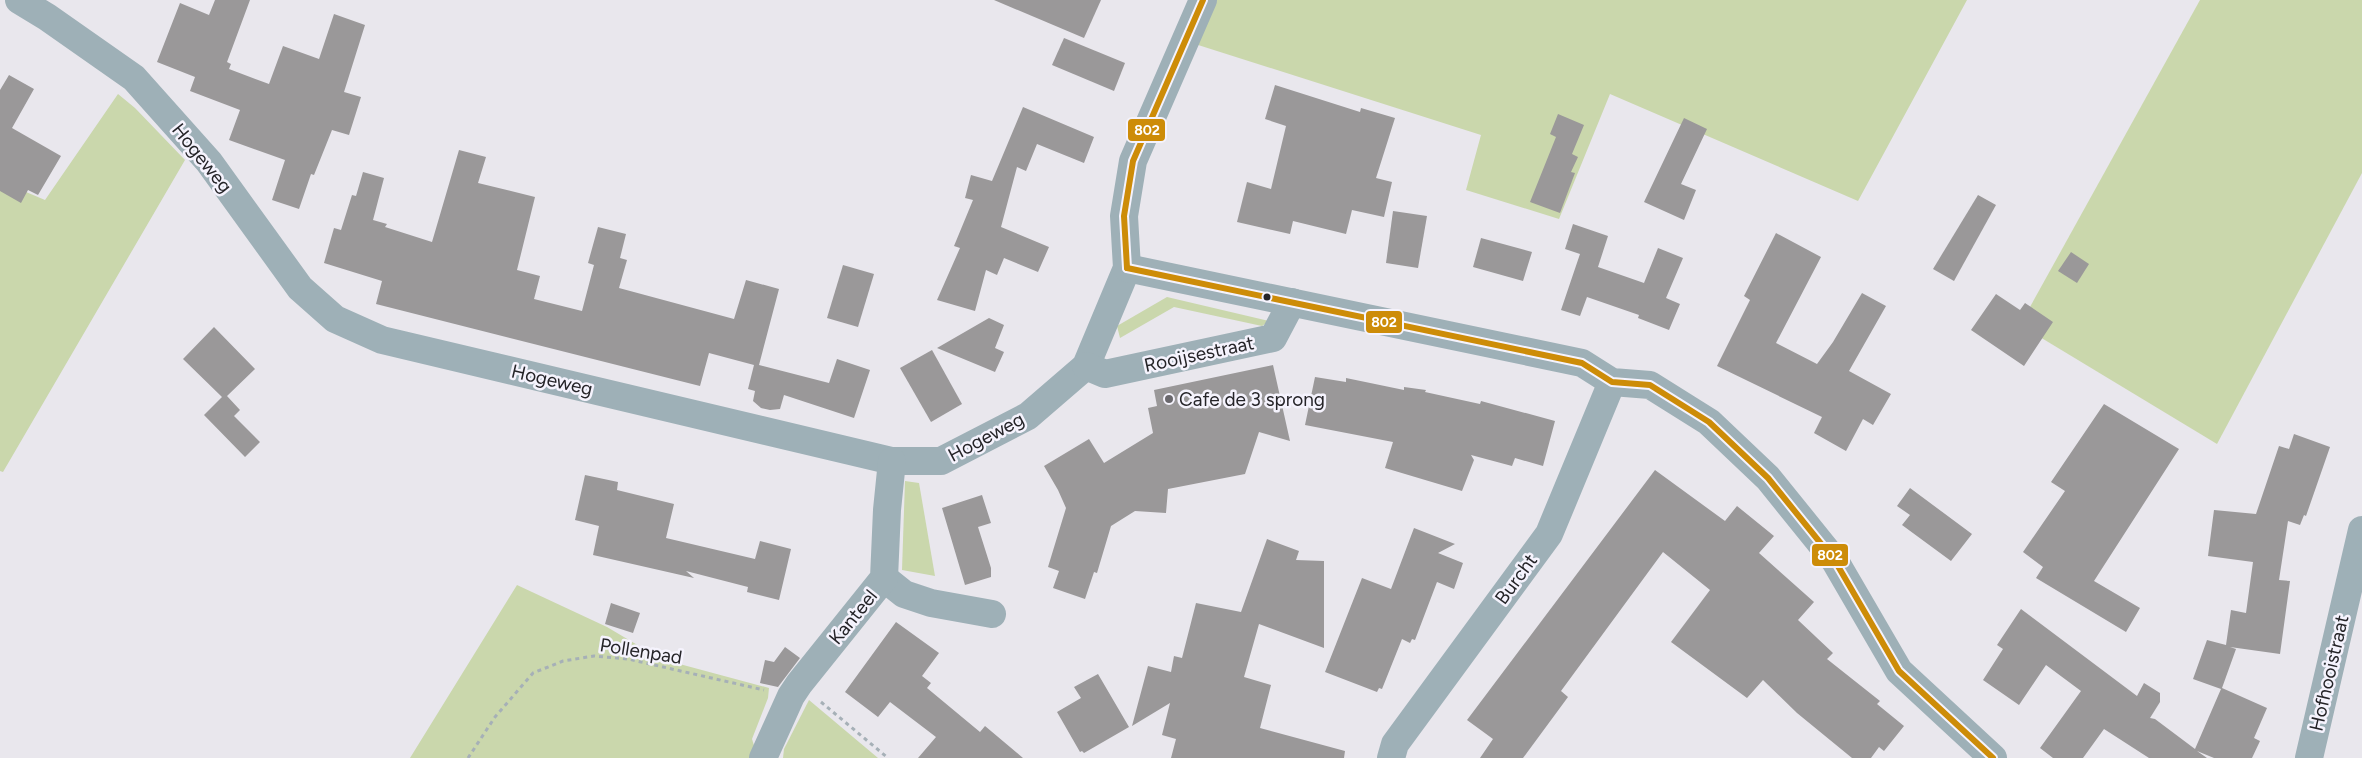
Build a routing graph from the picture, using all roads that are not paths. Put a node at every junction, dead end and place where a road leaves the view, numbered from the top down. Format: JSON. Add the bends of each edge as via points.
{"nodes":[{"id":1,"x":19,"y":0,"type":"edge"},
{"id":2,"x":1204,"y":0,"type":"edge"},
{"id":3,"x":1127,"y":268,"type":"junction"},
{"id":4,"x":1292,"y":302,"type":"junction"},
{"id":5,"x":1086,"y":366,"type":"junction"},
{"id":6,"x":1612,"y":382,"type":"junction"},
{"id":7,"x":892,"y":461,"type":"junction"},
{"id":8,"x":2362,"y":530,"type":"edge"},
{"id":9,"x":884,"y":578,"type":"junction"},
{"id":10,"x":992,"y":614,"type":"dead end"},
{"id":11,"x":763,"y":758,"type":"edge"},
{"id":12,"x":1392,"y":758,"type":"edge"},
{"id":13,"x":1993,"y":758,"type":"edge"},
{"id":14,"x":2309,"y":758,"type":"edge"}],
"edges":[{"from":1,"to":7,"type":"street","name":"Hogeweg","via":[[134,78],[209,162],[300,288],[335,319],[382,340]]},
{"from":2,"to":3,"type":"street","via":[[1133,161],[1124,216]]},
{"from":3,"to":4,"type":"street"},
{"from":3,"to":5,"type":"street","name":"Hogeweg"},
{"from":4,"to":5,"type":"street","name":"Rooijsestraat","via":[[1273,338],[1105,374]]},
{"from":4,"to":6,"type":"street","via":[[1582,363]]},
{"from":5,"to":7,"type":"street","name":"Hogeweg","via":[[1028,416],[941,460]]},
{"from":6,"to":12,"type":"street","name":"Burcht","via":[[1549,534],[1395,744]]},
{"from":6,"to":13,"type":"street","via":[[1650,385],[1709,422],[1768,478],[1835,561],[1899,671]]},
{"from":7,"to":9,"type":"street","name":"Kanteel"},
{"from":8,"to":14,"type":"street","name":"Hofhooistraat"},
{"from":9,"to":10,"type":"street","via":[[904,594],[931,603]]},
{"from":9,"to":11,"type":"street","name":"Kanteel","via":[[795,690]]}]}
